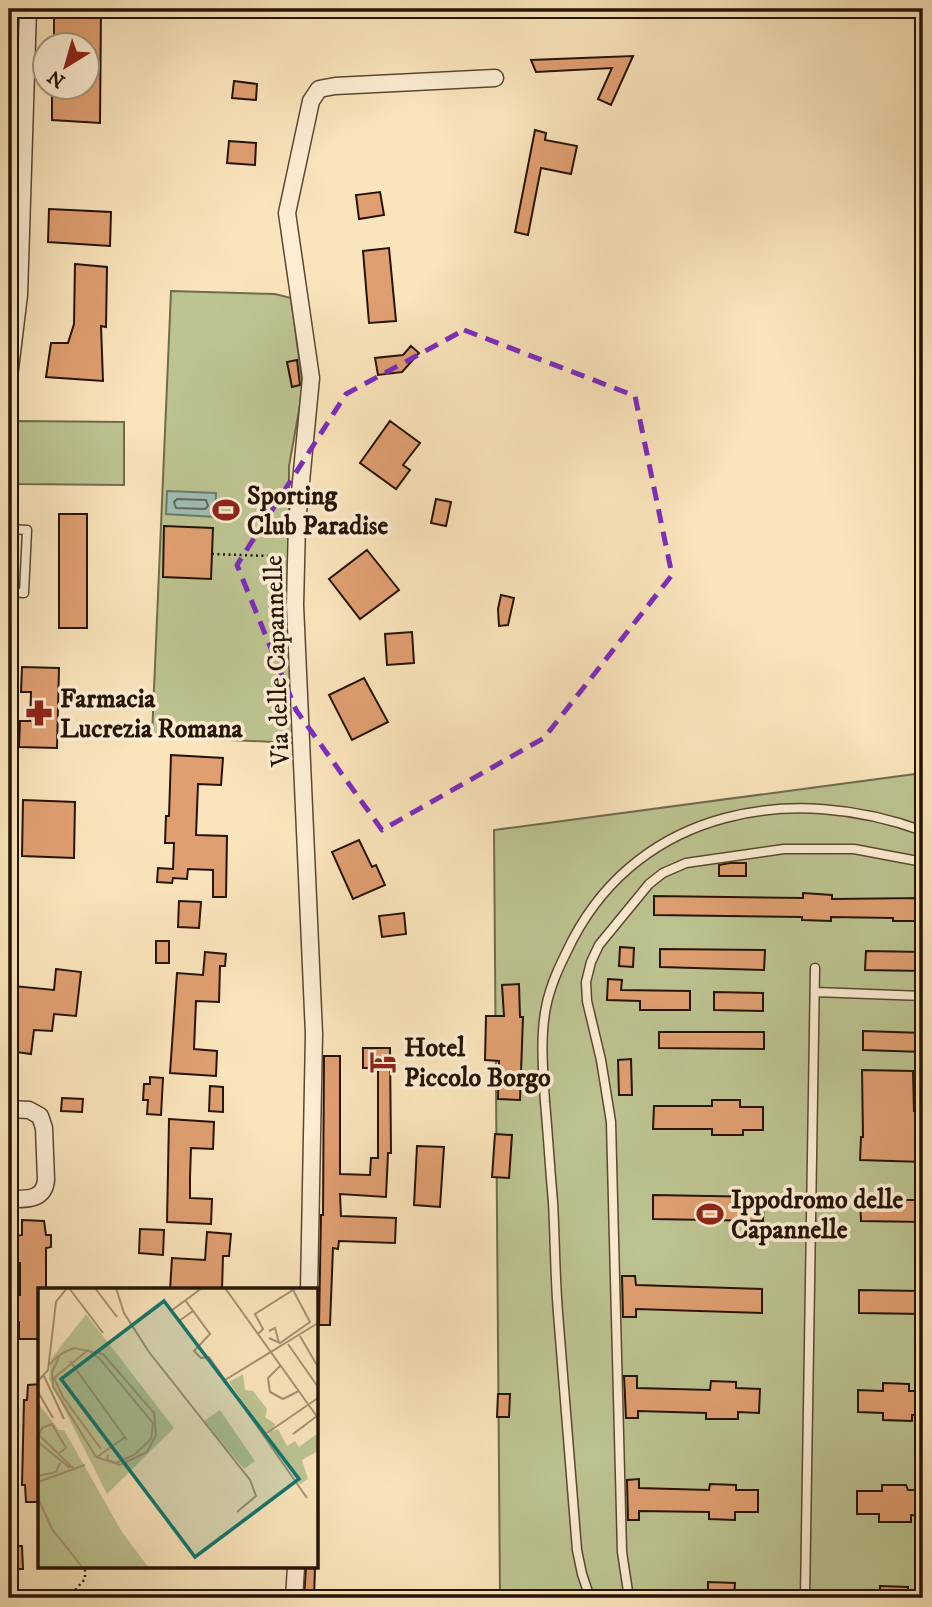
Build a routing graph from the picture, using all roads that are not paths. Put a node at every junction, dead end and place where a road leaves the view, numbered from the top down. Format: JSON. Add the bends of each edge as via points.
{"nodes":[{"id":1,"x":28,"y":9,"type":"edge"},
{"id":2,"x":495,"y":78,"type":"dead end"},
{"id":3,"x":9,"y":377,"type":"edge"},
{"id":4,"x":9,"y":529,"type":"edge"},
{"id":5,"x":9,"y":592,"type":"edge"},
{"id":6,"x":923,"y":831,"type":"edge"},
{"id":7,"x":923,"y":862,"type":"edge"},
{"id":8,"x":815,"y":968,"type":"dead end"},
{"id":9,"x":815,"y":992,"type":"junction"},
{"id":10,"x":923,"y":996,"type":"edge"},
{"id":11,"x":9,"y":1109,"type":"edge"},
{"id":12,"x":9,"y":1199,"type":"edge"},
{"id":13,"x":309,"y":1288,"type":"edge"},
{"id":14,"x":296,"y":1568,"type":"edge"},
{"id":15,"x":294,"y":1598,"type":"edge"},
{"id":16,"x":590,"y":1598,"type":"edge"},
{"id":17,"x":629,"y":1598,"type":"edge"},
{"id":18,"x":805,"y":1598,"type":"edge"}],
"edges":[{"from":1,"to":3,"type":"street","via":[[19,295]]},
{"from":2,"to":13,"type":"street","name":"Via delle Capannelle","via":[[319,89],[311,101],[288,205],[311,378],[295,596],[314,1034]]},
{"from":4,"to":5,"type":"lane","via":[[27,530],[24,593]]},
{"from":6,"to":16,"type":"lane","via":[[862,814],[792,809],[741,814],[692,828],[652,849],[619,876],[586,917],[559,967],[546,1005],[542,1055],[577,1550]]},
{"from":7,"to":17,"type":"lane","via":[[867,850],[828,848],[784,849],[686,863],[643,889],[590,962],[587,1001],[611,1122],[622,1552]]},
{"from":8,"to":9,"type":"lane"},
{"from":9,"to":10,"type":"lane"},
{"from":9,"to":18,"type":"lane"},
{"from":11,"to":12,"type":"street","via":[[40,1116],[46,1180],[38,1196]]},
{"from":14,"to":15,"type":"street"}]}
